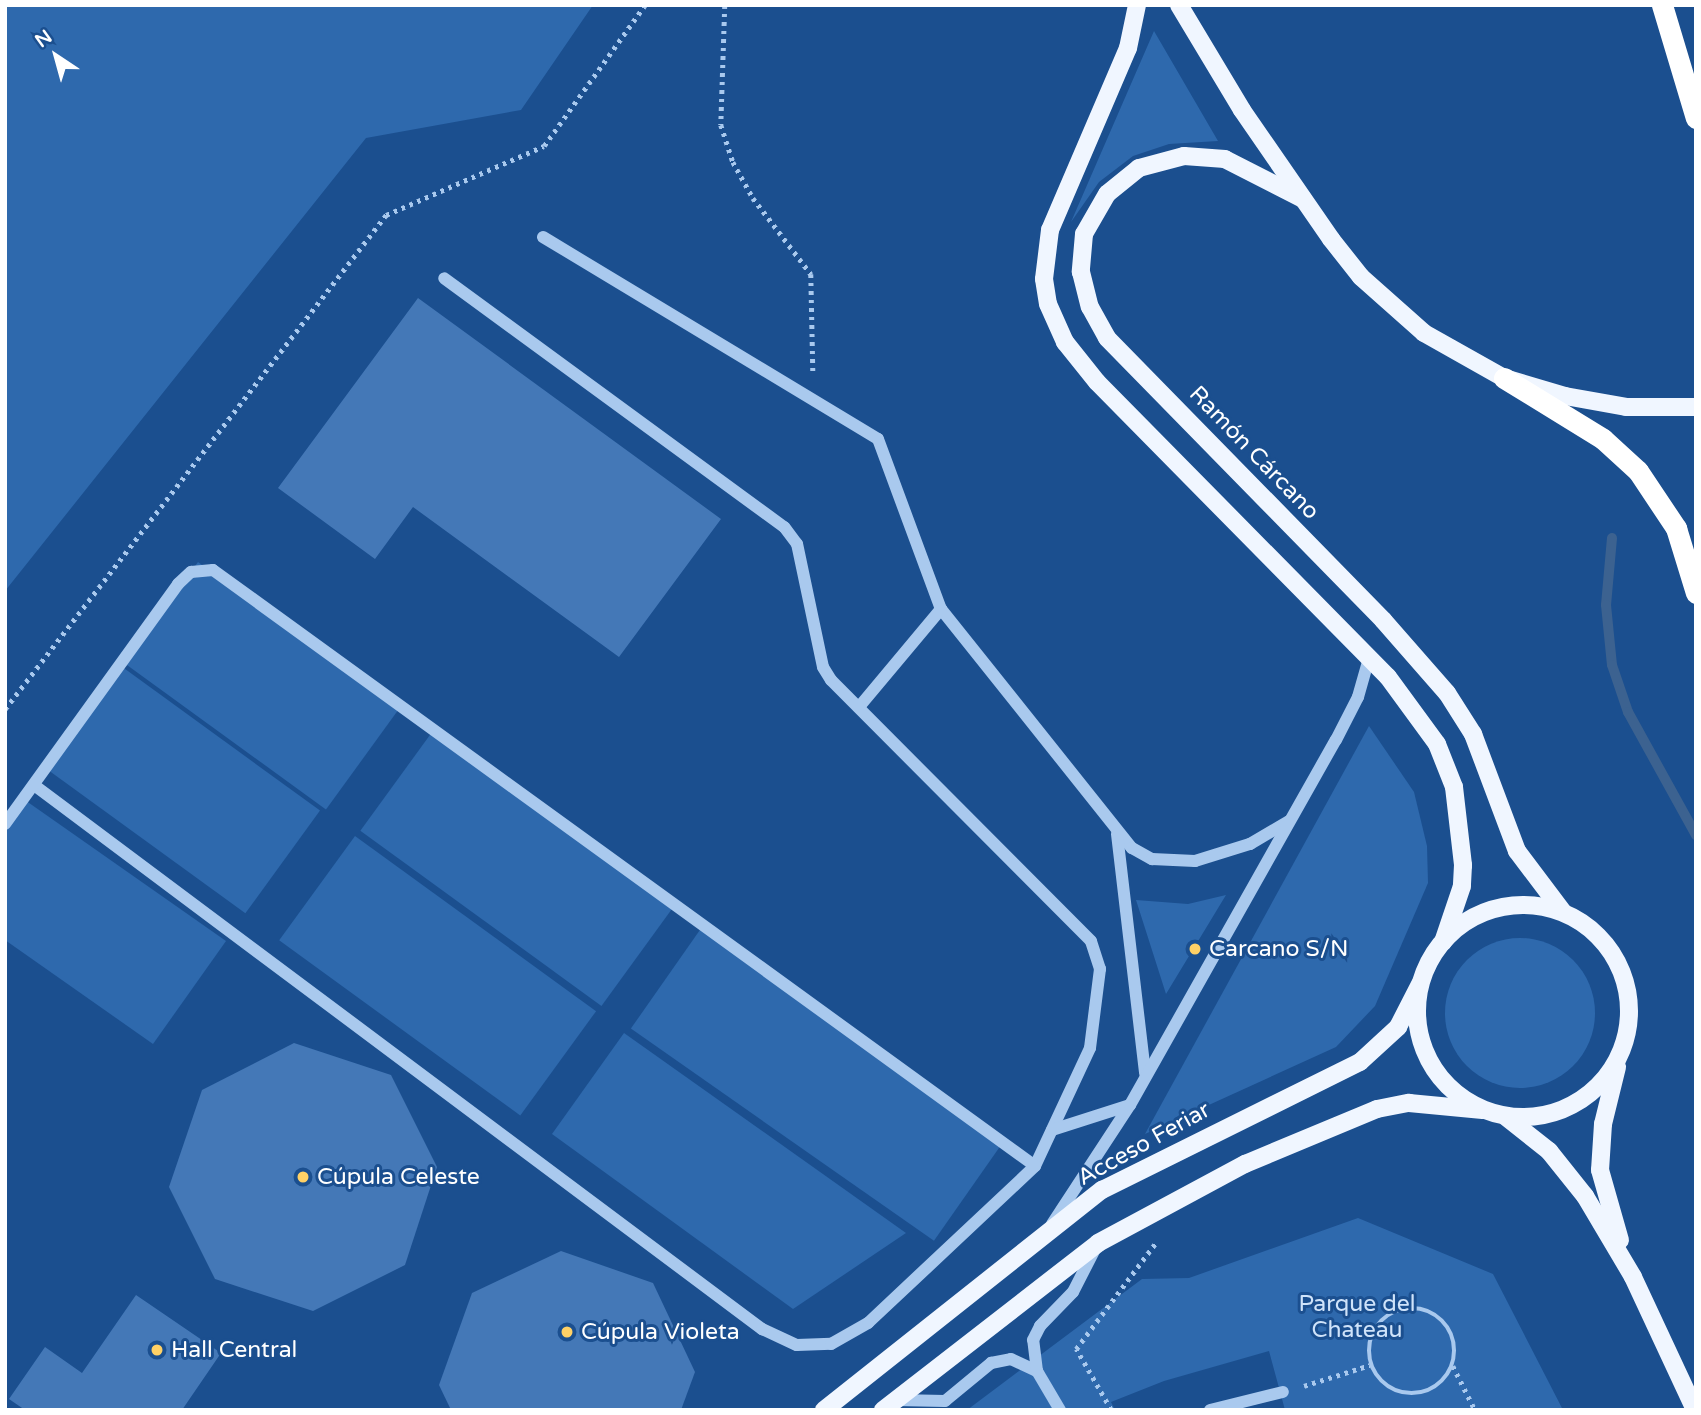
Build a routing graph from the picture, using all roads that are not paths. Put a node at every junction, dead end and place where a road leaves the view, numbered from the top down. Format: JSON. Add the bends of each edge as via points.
{"nodes":[{"id":1,"x":1136,"y":5,"type":"edge"},
{"id":2,"x":1179,"y":5,"type":"edge"},
{"id":3,"x":1662,"y":5,"type":"edge"},
{"id":4,"x":1696,"y":118,"type":"edge"},
{"id":5,"x":1303,"y":199,"type":"junction"},
{"id":6,"x":543,"y":237,"type":"dead end"},
{"id":7,"x":444,"y":278,"type":"dead end"},
{"id":8,"x":1504,"y":378,"type":"junction"},
{"id":9,"x":1696,"y":407,"type":"edge"},
{"id":10,"x":1696,"y":593,"type":"edge"},
{"id":11,"x":941,"y":609,"type":"junction"},
{"id":12,"x":1369,"y":658,"type":"junction"},
{"id":13,"x":859,"y":707,"type":"junction"},
{"id":14,"x":34,"y":785,"type":"junction"},
{"id":15,"x":1289,"y":821,"type":"junction"},
{"id":16,"x":5,"y":824,"type":"edge"},
{"id":17,"x":1117,"y":834,"type":"junction"},
{"id":18,"x":1563,"y":912,"type":"junction"},
{"id":19,"x":1443,"y":942,"type":"junction"},
{"id":20,"x":1420,"y":984,"type":"junction"},
{"id":21,"x":1622,"y":1052,"type":"junction"},
{"id":22,"x":1145,"y":1074,"type":"junction"},
{"id":23,"x":1130,"y":1105,"type":"junction"},
{"id":24,"x":1483,"y":1110,"type":"junction"},
{"id":25,"x":1504,"y":1116,"type":"junction"},
{"id":26,"x":1052,"y":1130,"type":"junction"},
{"id":27,"x":1035,"y":1166,"type":"junction"},
{"id":28,"x":1043,"y":1237,"type":"junction"},
{"id":29,"x":1098,"y":1243,"type":"junction"},
{"id":30,"x":1633,"y":1277,"type":"junction"},
{"id":31,"x":1037,"y":1371,"type":"junction"},
{"id":32,"x":1283,"y":1392,"type":"road end"},
{"id":33,"x":889,"y":1405,"type":"edge"},
{"id":34,"x":824,"y":1410,"type":"edge"},
{"id":35,"x":1060,"y":1410,"type":"edge"},
{"id":36,"x":1210,"y":1410,"type":"edge"},
{"id":37,"x":1695,"y":1410,"type":"edge"}],
"edges":[{"from":1,"to":12,"type":"main road","via":[[1128,48],[1049,230],[1044,279],[1054,321],[1097,382]]},
{"from":2,"to":5,"type":"main road"},
{"from":3,"to":4,"type":"highway"},
{"from":5,"to":8,"type":"main road","via":[[1361,277],[1393,309],[1462,358]]},
{"from":5,"to":18,"type":"main road","name":"Ramón Cárcano","via":[[1225,159],[1184,156],[1139,168],[1107,194],[1084,234],[1081,272],[1090,307],[1107,338],[1439,683],[1473,734],[1517,851]]},
{"from":6,"to":11,"type":"street","via":[[878,439]]},
{"from":7,"to":13,"type":"street","via":[[784,527],[797,544],[823,667]]},
{"from":8,"to":9,"type":"main road","via":[[1626,407]]},
{"from":8,"to":10,"type":"highway","via":[[1602,439],[1637,471],[1676,528]]},
{"from":11,"to":13,"type":"street"},
{"from":11,"to":17,"type":"street"},
{"from":12,"to":15,"type":"street","via":[[1358,697]]},
{"from":12,"to":19,"type":"main road","via":[[1423,723],[1454,787],[1462,840],[1462,886]]},
{"from":13,"to":26,"type":"street","via":[[1091,941],[1100,969],[1090,1048]]},
{"from":14,"to":16,"type":"street"},
{"from":14,"to":27,"type":"street","via":[[762,1329],[797,1345],[831,1345],[868,1323]]},
{"from":14,"to":27,"type":"street","via":[[178,584],[191,572],[213,570]]},
{"from":15,"to":17,"type":"street","via":[[1250,844],[1195,861],[1152,859]]},
{"from":15,"to":22,"type":"street"},
{"from":17,"to":22,"type":"street"},
{"from":18,"to":19,"type":"main road","via":[[1511,905],[1485,912]]},
{"from":18,"to":21,"type":"main road","via":[[1598,935],[1621,970],[1630,1011]]},
{"from":19,"to":20,"type":"main road"},
{"from":20,"to":24,"type":"main road","via":[[1419,1035],[1428,1059],[1451,1089]]},
{"from":20,"to":28,"type":"main road","name":"Acceso Feriar","via":[[1398,1027],[1360,1062],[1152,1162],[1102,1190]]},
{"from":21,"to":25,"type":"main road","via":[[1610,1073],[1574,1104],[1552,1114]]},
{"from":21,"to":30,"type":"main road","via":[[1603,1124],[1600,1170]]},
{"from":22,"to":23,"type":"street"},
{"from":23,"to":26,"type":"street"},
{"from":23,"to":28,"type":"street"},
{"from":24,"to":25,"type":"main road"},
{"from":24,"to":29,"type":"main road","via":[[1409,1102],[1377,1109],[1318,1130],[1160,1207]]},
{"from":25,"to":30,"type":"main road","via":[[1530,1133],[1566,1171]]},
{"from":26,"to":27,"type":"street"},
{"from":28,"to":34,"type":"main road","name":"Acceso Feriar"},
{"from":29,"to":31,"type":"street","via":[[1073,1292],[1040,1325],[1033,1340]]},
{"from":29,"to":33,"type":"main road"},
{"from":30,"to":37,"type":"main road"},
{"from":31,"to":33,"type":"street","via":[[1011,1359],[991,1363],[945,1401]]},
{"from":31,"to":35,"type":"street"},
{"from":32,"to":36,"type":"street"}]}
